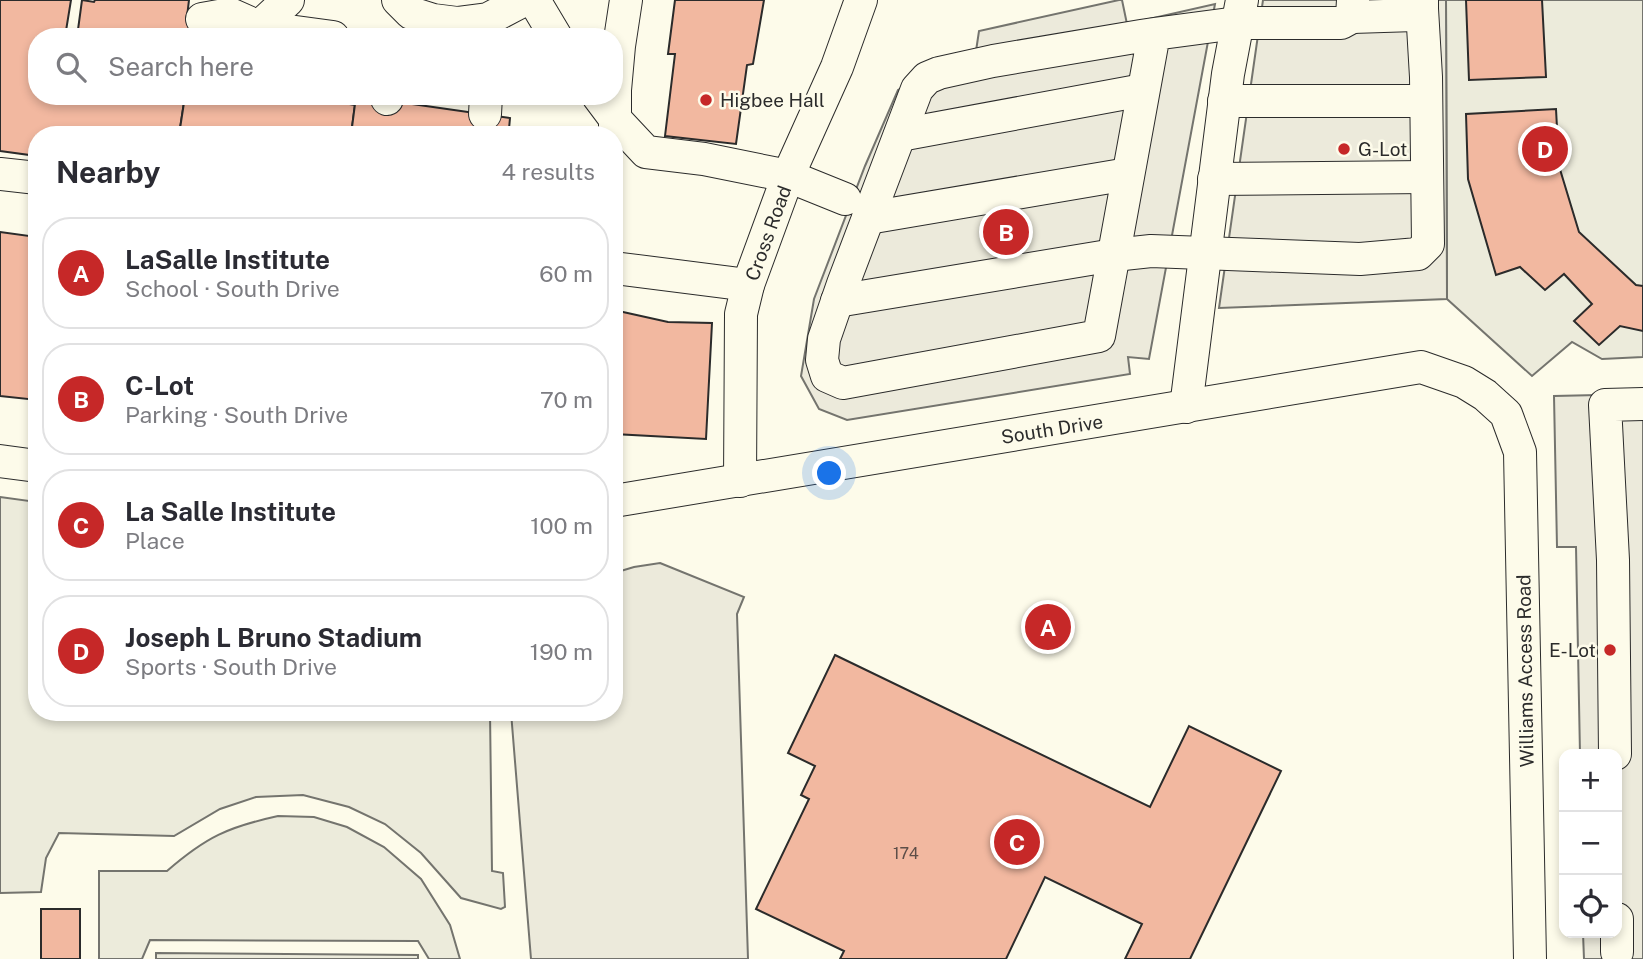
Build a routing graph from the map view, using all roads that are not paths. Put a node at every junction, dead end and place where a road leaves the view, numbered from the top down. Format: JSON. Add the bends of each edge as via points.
{"nodes":[{"id":1,"x":288,"y":0,"type":"edge"},
{"id":2,"x":398,"y":0,"type":"edge"},
{"id":3,"x":861,"y":0,"type":"edge"},
{"id":4,"x":616,"y":4,"type":"edge"},
{"id":5,"x":1422,"y":4,"type":"edge"},
{"id":6,"x":1353,"y":8,"type":"edge"},
{"id":7,"x":1239,"y":11,"type":"edge"},
{"id":8,"x":515,"y":12,"type":"edge"},
{"id":9,"x":239,"y":22,"type":"edge"},
{"id":10,"x":277,"y":28,"type":"edge"},
{"id":11,"x":541,"y":28,"type":"edge"},
{"id":12,"x":616,"y":28,"type":"edge"},
{"id":13,"x":1154,"y":34,"type":"junction"},
{"id":14,"x":1143,"y":90,"type":"junction"},
{"id":15,"x":1224,"y":101,"type":"junction"},
{"id":16,"x":1426,"y":101,"type":"junction"},
{"id":17,"x":623,"y":130,"type":"edge"},
{"id":18,"x":900,"y":135,"type":"junction"},
{"id":19,"x":0,"y":174,"type":"edge"},
{"id":20,"x":1128,"y":174,"type":"junction"},
{"id":21,"x":788,"y":176,"type":"junction"},
{"id":22,"x":28,"y":177,"type":"edge"},
{"id":23,"x":1427,"y":177,"type":"junction"},
{"id":24,"x":1214,"y":179,"type":"junction"},
{"id":25,"x":856,"y":208,"type":"junction"},
{"id":26,"x":1205,"y":253,"type":"junction"},
{"id":27,"x":1114,"y":255,"type":"junction"},
{"id":28,"x":623,"y":269,"type":"edge"},
{"id":29,"x":748,"y":285,"type":"junction"},
{"id":30,"x":837,"y":301,"type":"junction"},
{"id":31,"x":1485,"y":395,"type":"joint"},
{"id":32,"x":1643,"y":404,"type":"edge"},
{"id":33,"x":1186,"y":407,"type":"junction"},
{"id":34,"x":0,"y":461,"type":"edge"},
{"id":35,"x":28,"y":465,"type":"edge"},
{"id":36,"x":740,"y":481,"type":"junction"},
{"id":37,"x":623,"y":500,"type":"edge"},
{"id":38,"x":1615,"y":749,"type":"edge"},
{"id":39,"x":1643,"y":918,"type":"edge"},
{"id":40,"x":1622,"y":919,"type":"edge"},
{"id":41,"x":1617,"y":938,"type":"edge"},
{"id":42,"x":1617,"y":952,"type":"dead end"},
{"id":43,"x":1531,"y":959,"type":"edge"}],
"edges":[{"from":1,"to":9,"type":"street"},
{"from":2,"to":8,"type":"street","via":[[411,13],[457,23]]},
{"from":3,"to":21,"type":"street","name":"Cross Road","via":[[837,67]]},
{"from":4,"to":12,"type":"street"},
{"from":5,"to":6,"type":"street","via":[[1415,15]]},
{"from":5,"to":16,"type":"street"},
{"from":6,"to":7,"type":"street","via":[[1341,23]]},
{"from":7,"to":13,"type":"street"},
{"from":7,"to":15,"type":"street"},
{"from":8,"to":11,"type":"street"},
{"from":9,"to":10,"type":"street"},
{"from":13,"to":14,"type":"street"},
{"from":13,"to":18,"type":"street","via":[[939,73],[917,89]]},
{"from":14,"to":18,"type":"street"},
{"from":14,"to":20,"type":"street"},
{"from":15,"to":16,"type":"street"},
{"from":15,"to":24,"type":"street"},
{"from":16,"to":23,"type":"street"},
{"from":17,"to":21,"type":"street","via":[[646,152]]},
{"from":18,"to":25,"type":"street"},
{"from":19,"to":22,"type":"street"},
{"from":20,"to":25,"type":"street"},
{"from":20,"to":27,"type":"street"},
{"from":21,"to":25,"type":"street"},
{"from":21,"to":29,"type":"street","name":"Cross Road"},
{"from":23,"to":24,"type":"street"},
{"from":23,"to":26,"type":"street","via":[[1428,244],[1418,254],[1360,259]]},
{"from":24,"to":26,"type":"street"},
{"from":25,"to":30,"type":"street"},
{"from":26,"to":27,"type":"street"},
{"from":26,"to":33,"type":"street"},
{"from":27,"to":30,"type":"street"},
{"from":27,"to":30,"type":"street","via":[[1099,336],[843,383],[827,376],[822,360]]},
{"from":28,"to":29,"type":"street"},
{"from":29,"to":36,"type":"street","name":"Cross Road","via":[[741,314]]},
{"from":31,"to":33,"type":"street","name":"South Drive","via":[[1421,366]]},
{"from":31,"to":43,"type":"street","name":"Williams Access Road","via":[[1506,414],[1520,452]]},
{"from":32,"to":38,"type":"street","via":[[1605,405],[1613,560]]},
{"from":33,"to":36,"type":"street","name":"South Drive"},
{"from":34,"to":35,"type":"street"},
{"from":36,"to":37,"type":"street","name":"South Drive"},
{"from":39,"to":40,"type":"street"},
{"from":41,"to":42,"type":"street"}]}
